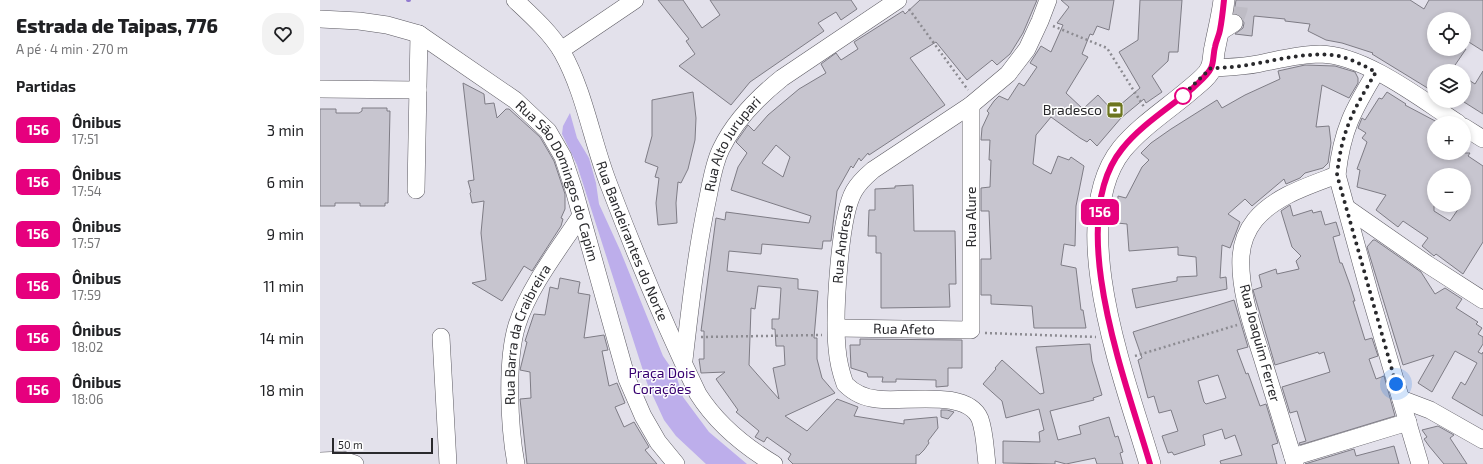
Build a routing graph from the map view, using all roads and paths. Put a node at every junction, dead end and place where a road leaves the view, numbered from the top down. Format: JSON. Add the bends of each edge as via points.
{"nodes":[{"id":1,"x":515,"y":0,"type":"edge"},
{"id":2,"x":635,"y":0,"type":"edge"},
{"id":3,"x":1048,"y":0,"type":"edge"},
{"id":4,"x":1212,"y":0,"type":"edge"},
{"id":5,"x":1224,"y":0,"type":"edge"},
{"id":6,"x":903,"y":3,"type":"edge"},
{"id":7,"x":320,"y":19,"type":"edge"},
{"id":8,"x":1040,"y":21,"type":"junction"},
{"id":9,"x":419,"y":34,"type":"junction"},
{"id":10,"x":1223,"y":34,"type":"junction"},
{"id":11,"x":561,"y":50,"type":"junction"},
{"id":12,"x":1211,"y":68,"type":"junction"},
{"id":13,"x":1376,"y":72,"type":"junction"},
{"id":14,"x":320,"y":89,"type":"edge"},
{"id":15,"x":418,"y":90,"type":"junction"},
{"id":16,"x":973,"y":103,"type":"junction"},
{"id":17,"x":1447,"y":116,"type":"edge"},
{"id":18,"x":1152,"y":121,"type":"junction"},
{"id":19,"x":1471,"y":131,"type":"edge"},
{"id":20,"x":1483,"y":139,"type":"edge"},
{"id":21,"x":1337,"y":175,"type":"junction"},
{"id":22,"x":416,"y":190,"type":"dead end"},
{"id":23,"x":1348,"y":209,"type":"junction"},
{"id":24,"x":580,"y":217,"type":"junction"},
{"id":25,"x":1483,"y":300,"type":"edge"},
{"id":26,"x":1251,"y":320,"type":"junction"},
{"id":27,"x":971,"y":330,"type":"junction"},
{"id":28,"x":837,"y":331,"type":"junction"},
{"id":29,"x":441,"y":337,"type":"dead end"},
{"id":30,"x":686,"y":337,"type":"junction"},
{"id":31,"x":1111,"y":337,"type":"junction"},
{"id":32,"x":1130,"y":358,"type":"dead end"},
{"id":33,"x":684,"y":362,"type":"junction"},
{"id":34,"x":1401,"y":399,"type":"junction"},
{"id":35,"x":1408,"y":422,"type":"junction"},
{"id":36,"x":1483,"y":440,"type":"edge"},
{"id":37,"x":1294,"y":460,"type":"edge"},
{"id":38,"x":320,"y":461,"type":"edge"},
{"id":39,"x":355,"y":464,"type":"edge"},
{"id":40,"x":448,"y":464,"type":"edge"},
{"id":41,"x":516,"y":464,"type":"edge"},
{"id":42,"x":676,"y":464,"type":"edge"},
{"id":43,"x":774,"y":464,"type":"edge"},
{"id":44,"x":987,"y":464,"type":"edge"},
{"id":45,"x":1150,"y":464,"type":"edge"},
{"id":46,"x":1420,"y":464,"type":"edge"}],
"edges":[{"from":1,"to":11,"type":"street","name":"Rua Bandeirantes do Norte"},
{"from":2,"to":11,"type":"street"},
{"from":3,"to":8,"type":"street","name":"Rua Andresa"},
{"from":4,"to":10,"type":"main road","via":[[1212,29]]},
{"from":5,"to":10,"type":"main road"},
{"from":6,"to":16,"type":"path"},
{"from":6,"to":30,"type":"street","name":"Rua Alto Jurupari","via":[[782,78],[746,112],[730,133],[715,164],[703,220]]},
{"from":7,"to":9,"type":"street","name":"Rua São Domingos do Capim","via":[[387,25]]},
{"from":8,"to":16,"type":"street","name":"Rua Andresa","via":[[1018,62],[998,83]]},
{"from":8,"to":18,"type":"path","via":[[1107,48]]},
{"from":9,"to":15,"type":"street"},
{"from":9,"to":24,"type":"street","name":"Rua São Domingos do Capim","via":[[515,100],[548,131],[563,157]]},
{"from":10,"to":12,"type":"main road"},
{"from":11,"to":33,"type":"street","name":"Rua Bandeirantes do Norte","via":[[577,87],[599,158],[629,238]]},
{"from":12,"to":13,"type":"street","via":[[1321,54],[1340,56]]},
{"from":12,"to":18,"type":"main road","via":[[1199,82]]},
{"from":13,"to":17,"type":"street"},
{"from":13,"to":21,"type":"street","via":[[1347,125]]},
{"from":14,"to":15,"type":"street"},
{"from":15,"to":22,"type":"street"},
{"from":16,"to":27,"type":"street","name":"Rua Alure"},
{"from":16,"to":28,"type":"street","name":"Rua Andresa","via":[[873,170],[854,191],[842,241]]},
{"from":18,"to":31,"type":"main road","via":[[1123,148],[1112,163],[1102,193],[1098,239],[1102,289]]},
{"from":19,"to":20,"type":"street"},
{"from":21,"to":23,"type":"street"},
{"from":21,"to":26,"type":"street","name":"Rua Joaquim Ferrer","via":[[1278,200],[1266,209],[1248,231],[1243,244],[1241,272]]},
{"from":23,"to":25,"type":"street"},
{"from":23,"to":34,"type":"street"},
{"from":24,"to":41,"type":"street","name":"Rua Barra da Craibreira","via":[[529,297],[517,324],[511,367],[511,409]]},
{"from":24,"to":42,"type":"street","name":"Rua São Domingos do Capim","via":[[627,379],[650,429]]},
{"from":26,"to":32,"type":"path"},
{"from":26,"to":37,"type":"street","name":"Rua Joaquim Ferrer"},
{"from":27,"to":28,"type":"street","name":"Rua Afeto"},
{"from":27,"to":31,"type":"path","via":[[1015,335]]},
{"from":28,"to":30,"type":"path"},
{"from":28,"to":44,"type":"street","name":"Rua Andresa","via":[[838,359],[845,384],[861,396],[878,400],[937,399],[961,402],[974,409],[980,418]]},
{"from":29,"to":40,"type":"street"},
{"from":30,"to":33,"type":"street","name":"Rua Alto Jurupari"},
{"from":31,"to":45,"type":"main road"},
{"from":33,"to":43,"type":"street","name":"Rua Bandeirantes do Norte","via":[[698,394],[712,414],[750,449]]},
{"from":34,"to":35,"type":"street"},
{"from":34,"to":36,"type":"street","via":[[1430,410]]},
{"from":35,"to":37,"type":"street"},
{"from":35,"to":46,"type":"street"},
{"from":38,"to":39,"type":"street","via":[[343,460]]}]}
